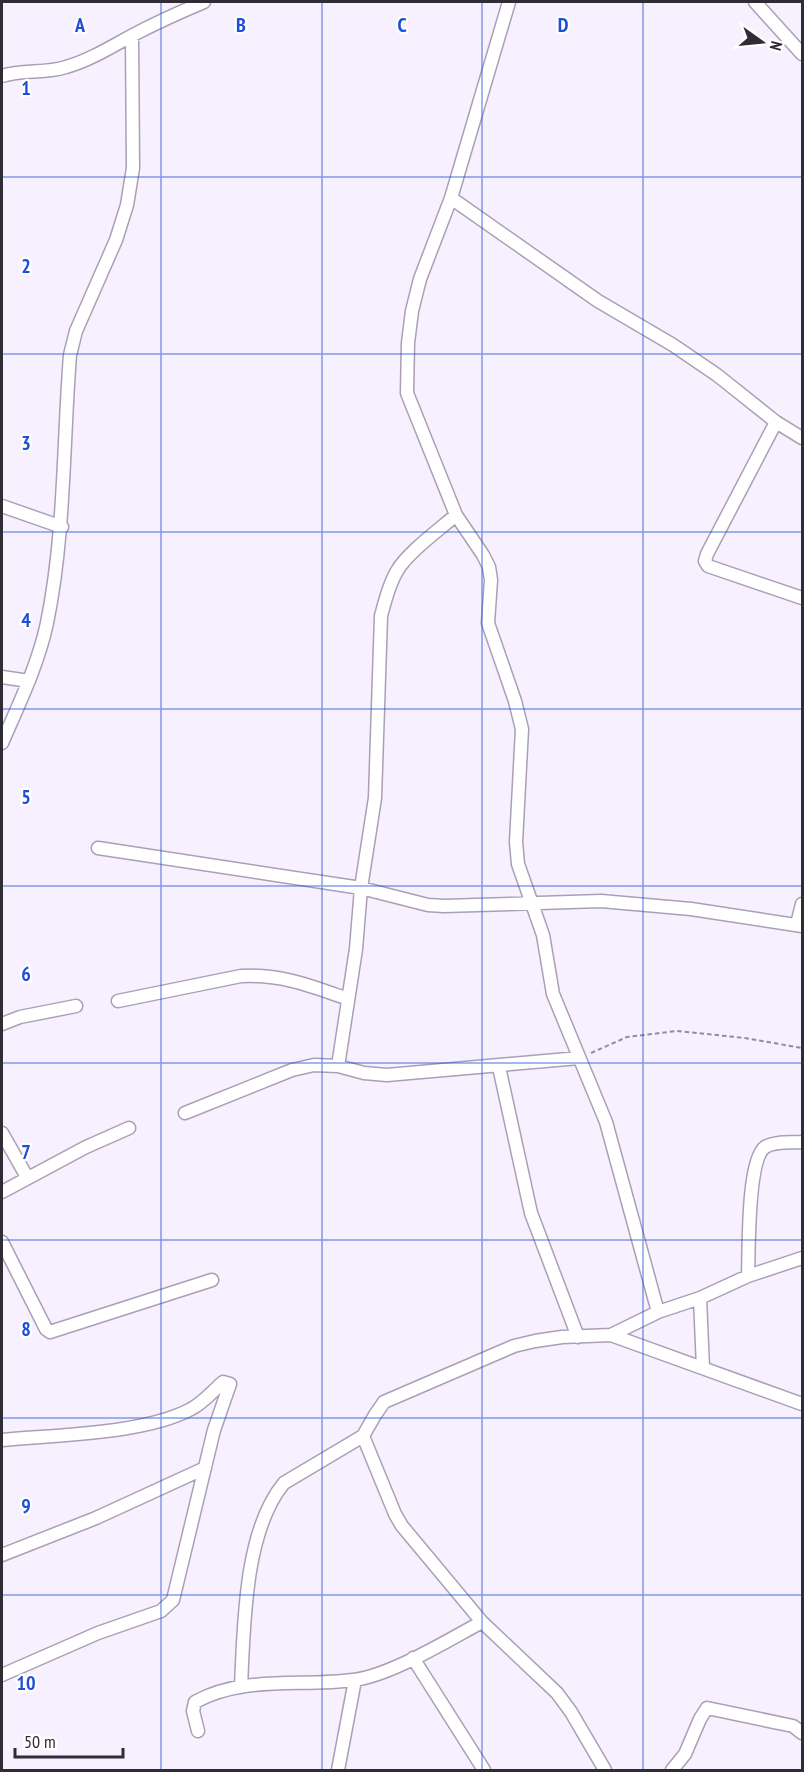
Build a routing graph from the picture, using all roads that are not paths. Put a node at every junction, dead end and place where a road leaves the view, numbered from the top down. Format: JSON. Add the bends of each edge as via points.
{"nodes":[{"id":1,"x":204,"y":2,"type":"edge"},
{"id":2,"x":509,"y":2,"type":"edge"},
{"id":3,"x":755,"y":2,"type":"edge"},
{"id":4,"x":132,"y":36,"type":"junction"},
{"id":5,"x":802,"y":54,"type":"edge"},
{"id":6,"x":2,"y":76,"type":"edge"},
{"id":7,"x":451,"y":198,"type":"junction"},
{"id":8,"x":776,"y":422,"type":"junction"},
{"id":9,"x":802,"y":438,"type":"edge"},
{"id":10,"x":2,"y":506,"type":"edge"},
{"id":11,"x":456,"y":515,"type":"junction"},
{"id":12,"x":62,"y":527,"type":"junction"},
{"id":13,"x":802,"y":598,"type":"edge"},
{"id":14,"x":2,"y":677,"type":"edge"},
{"id":15,"x":29,"y":681,"type":"junction"},
{"id":16,"x":2,"y":743,"type":"edge"},
{"id":17,"x":98,"y":848,"type":"dead end"},
{"id":18,"x":361,"y":888,"type":"junction"},
{"id":19,"x":530,"y":904,"type":"junction"},
{"id":20,"x":802,"y":904,"type":"edge"},
{"id":21,"x":800,"y":925,"type":"edge"},
{"id":22,"x":348,"y":999,"type":"junction"},
{"id":23,"x":118,"y":1001,"type":"dead end"},
{"id":24,"x":76,"y":1006,"type":"dead end"},
{"id":25,"x":2,"y":1024,"type":"edge"},
{"id":26,"x":579,"y":1058,"type":"junction"},
{"id":27,"x":338,"y":1066,"type":"junction"},
{"id":28,"x":499,"y":1067,"type":"junction"},
{"id":29,"x":185,"y":1113,"type":"dead end"},
{"id":30,"x":129,"y":1128,"type":"dead end"},
{"id":31,"x":2,"y":1132,"type":"edge"},
{"id":32,"x":802,"y":1142,"type":"edge"},
{"id":33,"x":27,"y":1177,"type":"junction"},
{"id":34,"x":2,"y":1192,"type":"edge"},
{"id":35,"x":2,"y":1242,"type":"edge"},
{"id":36,"x":802,"y":1258,"type":"edge"},
{"id":37,"x":748,"y":1276,"type":"junction"},
{"id":38,"x":212,"y":1280,"type":"dead end"},
{"id":39,"x":700,"y":1298,"type":"junction"},
{"id":40,"x":658,"y":1312,"type":"junction"},
{"id":41,"x":611,"y":1335,"type":"junction"},
{"id":42,"x":578,"y":1337,"type":"junction"},
{"id":43,"x":703,"y":1368,"type":"junction"},
{"id":44,"x":802,"y":1404,"type":"edge"},
{"id":45,"x":363,"y":1436,"type":"junction"},
{"id":46,"x":2,"y":1440,"type":"edge"},
{"id":47,"x":205,"y":1468,"type":"junction"},
{"id":48,"x":2,"y":1555,"type":"edge"},
{"id":49,"x":482,"y":1622,"type":"junction"},
{"id":50,"x":413,"y":1658,"type":"junction"},
{"id":51,"x":2,"y":1675,"type":"edge"},
{"id":52,"x":355,"y":1680,"type":"junction"},
{"id":53,"x":241,"y":1686,"type":"junction"},
{"id":54,"x":198,"y":1731,"type":"dead end"},
{"id":55,"x":802,"y":1733,"type":"edge"},
{"id":56,"x":338,"y":1770,"type":"edge"},
{"id":57,"x":484,"y":1770,"type":"edge"},
{"id":58,"x":605,"y":1770,"type":"edge"},
{"id":59,"x":672,"y":1770,"type":"edge"}],
"edges":[{"from":1,"to":4,"type":"street"},
{"from":2,"to":7,"type":"street"},
{"from":3,"to":5,"type":"street"},
{"from":4,"to":6,"type":"street","via":[[65,68]]},
{"from":4,"to":12,"type":"street","via":[[133,168],[116,240],[76,331],[70,355]]},
{"from":7,"to":8,"type":"street","via":[[598,301],[717,375]]},
{"from":7,"to":11,"type":"street","via":[[420,279],[412,311],[406,373],[407,393]]},
{"from":8,"to":9,"type":"street"},
{"from":8,"to":13,"type":"street","via":[[705,561],[708,566]]},
{"from":10,"to":12,"type":"street"},
{"from":11,"to":18,"type":"street","via":[[397,570],[381,616],[376,786]]},
{"from":11,"to":19,"type":"street","via":[[489,567],[488,623],[522,729],[516,842]]},
{"from":12,"to":15,"type":"street","via":[[46,625]]},
{"from":14,"to":15,"type":"street"},
{"from":15,"to":16,"type":"street"},
{"from":17,"to":18,"type":"street"},
{"from":18,"to":19,"type":"street","via":[[428,905]]},
{"from":18,"to":22,"type":"street"},
{"from":19,"to":21,"type":"street","via":[[601,901]]},
{"from":19,"to":26,"type":"street","via":[[543,935],[553,994]]},
{"from":20,"to":21,"type":"street"},
{"from":22,"to":23,"type":"street","via":[[302,982],[257,975]]},
{"from":22,"to":27,"type":"street"},
{"from":24,"to":25,"type":"street"},
{"from":26,"to":28,"type":"street"},
{"from":26,"to":40,"type":"street","via":[[606,1122]]},
{"from":27,"to":28,"type":"street","via":[[387,1075]]},
{"from":27,"to":29,"type":"street","via":[[314,1065],[292,1070]]},
{"from":28,"to":42,"type":"street","via":[[531,1213]]},
{"from":30,"to":33,"type":"street"},
{"from":31,"to":33,"type":"street"},
{"from":32,"to":37,"type":"street","via":[[767,1146],[755,1163]]},
{"from":33,"to":34,"type":"street"},
{"from":35,"to":38,"type":"street","via":[[50,1332]]},
{"from":36,"to":37,"type":"street"},
{"from":37,"to":39,"type":"street"},
{"from":39,"to":40,"type":"street"},
{"from":39,"to":43,"type":"street"},
{"from":40,"to":41,"type":"street"},
{"from":41,"to":42,"type":"street"},
{"from":41,"to":43,"type":"street"},
{"from":42,"to":45,"type":"street","via":[[514,1346],[398,1395],[384,1402]]},
{"from":43,"to":44,"type":"street"},
{"from":45,"to":49,"type":"street","via":[[402,1526]]},
{"from":45,"to":53,"type":"street","via":[[284,1483],[270,1502],[259,1531],[246,1596]]},
{"from":46,"to":47,"type":"street","via":[[113,1430],[157,1421],[194,1408],[227,1382],[230,1388]]},
{"from":47,"to":48,"type":"street","via":[[96,1518]]},
{"from":47,"to":51,"type":"street","via":[[173,1600],[150,1615],[68,1645]]},
{"from":49,"to":50,"type":"street"},
{"from":49,"to":58,"type":"street","via":[[557,1693]]},
{"from":50,"to":52,"type":"street"},
{"from":50,"to":57,"type":"street"},
{"from":52,"to":53,"type":"street"},
{"from":52,"to":56,"type":"street"},
{"from":53,"to":54,"type":"street","via":[[195,1702]]},
{"from":55,"to":59,"type":"street","via":[[793,1726],[707,1708],[685,1754]]}]}
